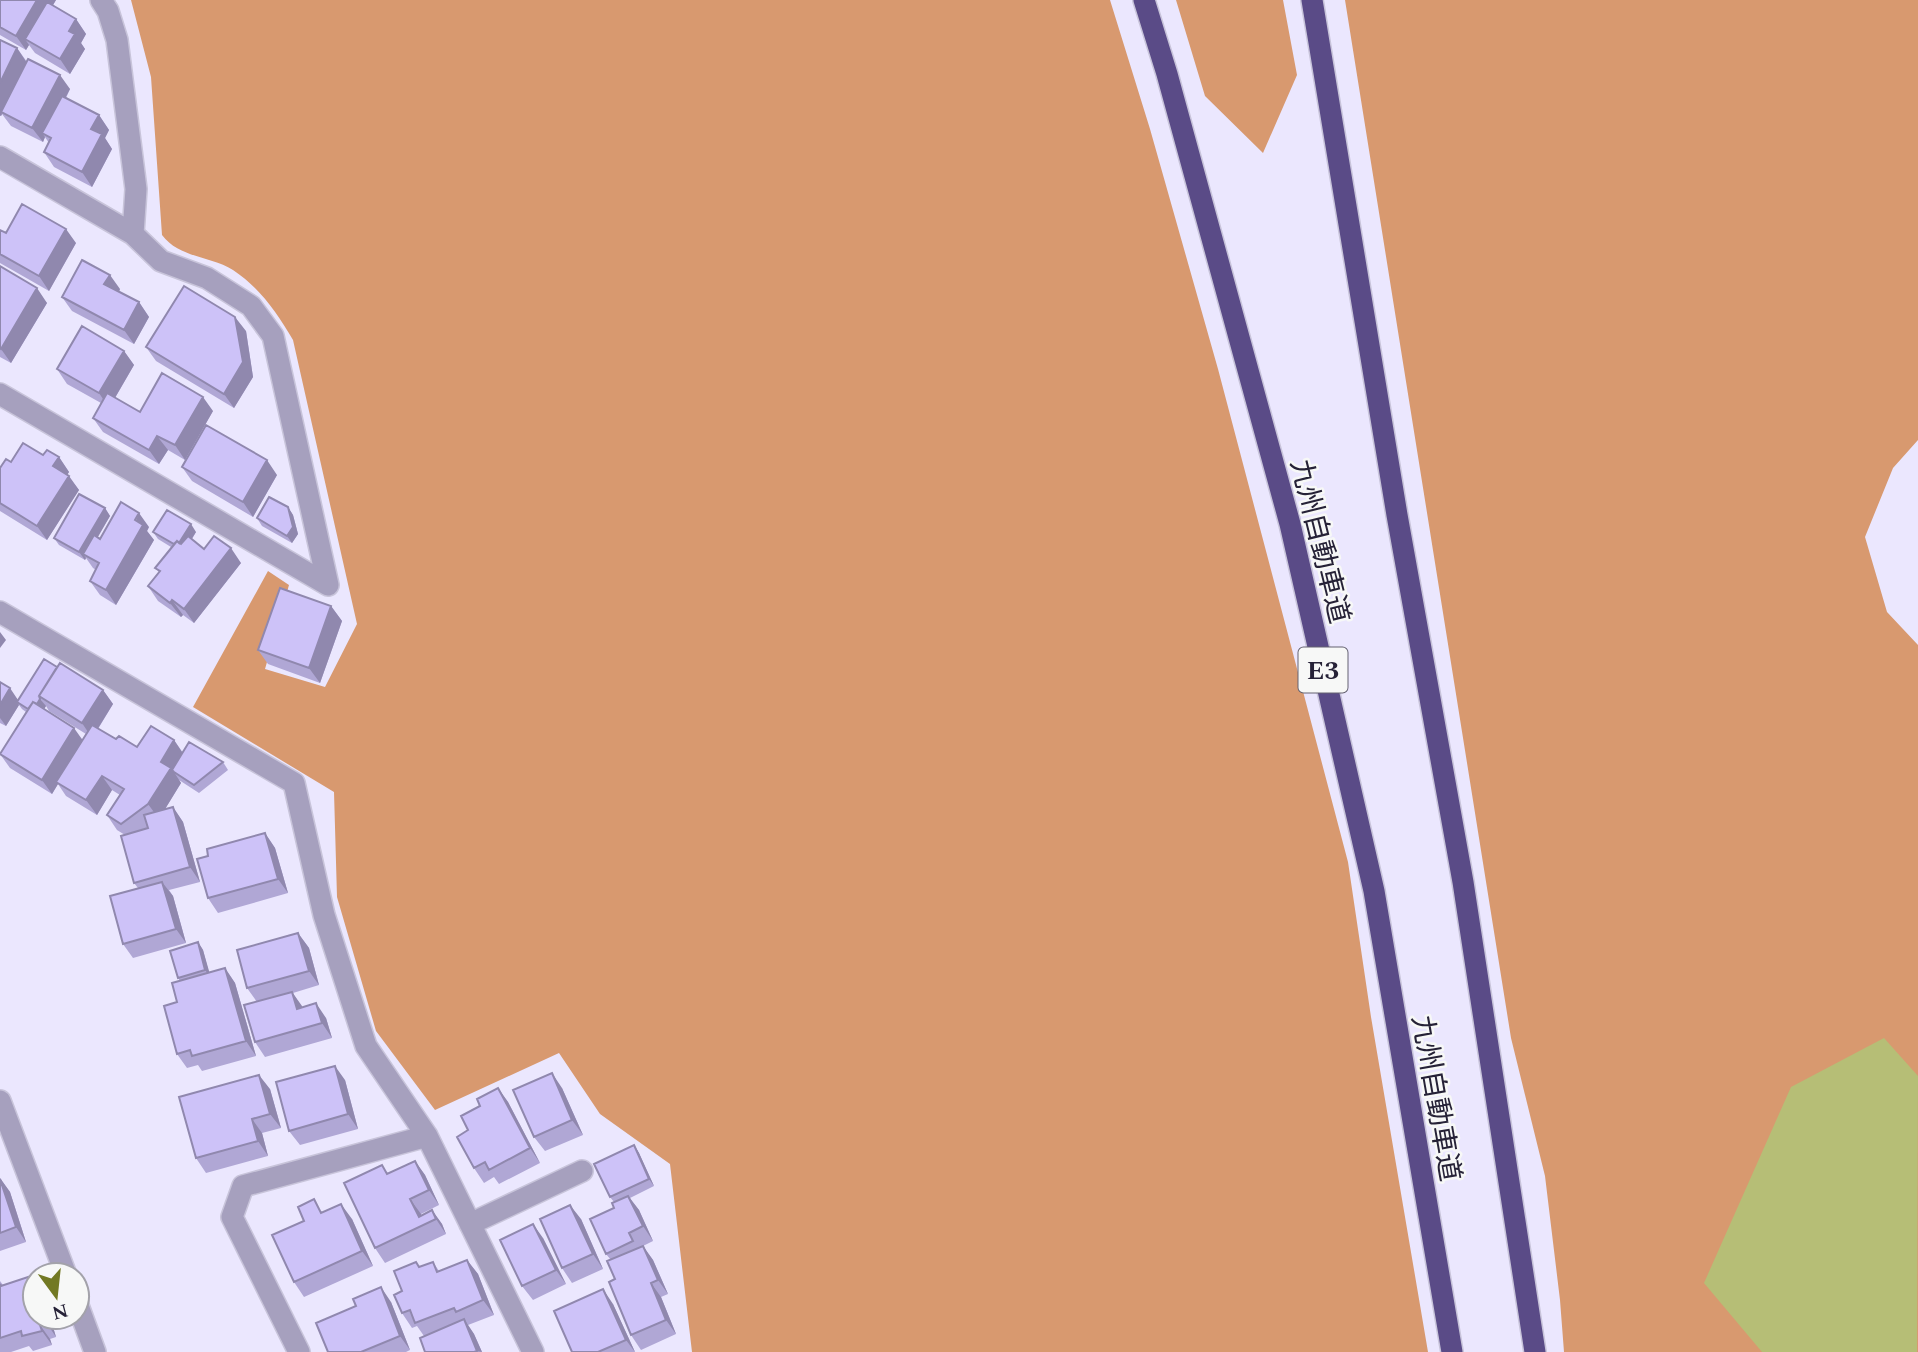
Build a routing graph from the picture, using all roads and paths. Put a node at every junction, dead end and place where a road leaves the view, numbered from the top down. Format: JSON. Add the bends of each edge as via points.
{"nodes":[{"id":1,"x":101,"y":0,"type":"edge"},
{"id":2,"x":1144,"y":0,"type":"edge"},
{"id":3,"x":1312,"y":0,"type":"edge"},
{"id":4,"x":0,"y":157,"type":"edge"},
{"id":5,"x":133,"y":234,"type":"junction"},
{"id":6,"x":0,"y":394,"type":"edge"},
{"id":7,"x":0,"y":612,"type":"edge"},
{"id":8,"x":0,"y":1101,"type":"edge"},
{"id":9,"x":427,"y":1136,"type":"junction"},
{"id":10,"x":582,"y":1171,"type":"dead end"},
{"id":11,"x":470,"y":1224,"type":"junction"},
{"id":12,"x":61,"y":1261,"type":"edge"},
{"id":13,"x":87,"y":1331,"type":"edge"},
{"id":14,"x":95,"y":1352,"type":"edge"},
{"id":15,"x":299,"y":1352,"type":"edge"},
{"id":16,"x":533,"y":1352,"type":"edge"},
{"id":17,"x":1452,"y":1352,"type":"edge"},
{"id":18,"x":1535,"y":1352,"type":"edge"}],
"edges":[{"from":1,"to":5,"type":"street","via":[[117,40],[136,189]]},
{"from":2,"to":17,"type":"highway","name":"九州自動車道","number":"E3","via":[[1290,524],[1365,850]]},
{"from":3,"to":18,"type":"highway","name":"九州自動車道","via":[[1463,882]]},
{"from":4,"to":5,"type":"street"},
{"from":5,"to":6,"type":"street","via":[[161,261],[207,278],[251,306],[273,336],[328,585]]},
{"from":7,"to":9,"type":"street","via":[[293,783],[324,915],[366,1046]]},
{"from":8,"to":12,"type":"street"},
{"from":9,"to":11,"type":"street"},
{"from":9,"to":15,"type":"street","via":[[243,1186],[232,1217]]},
{"from":10,"to":11,"type":"street"},
{"from":11,"to":16,"type":"street"},
{"from":13,"to":14,"type":"street"}]}
